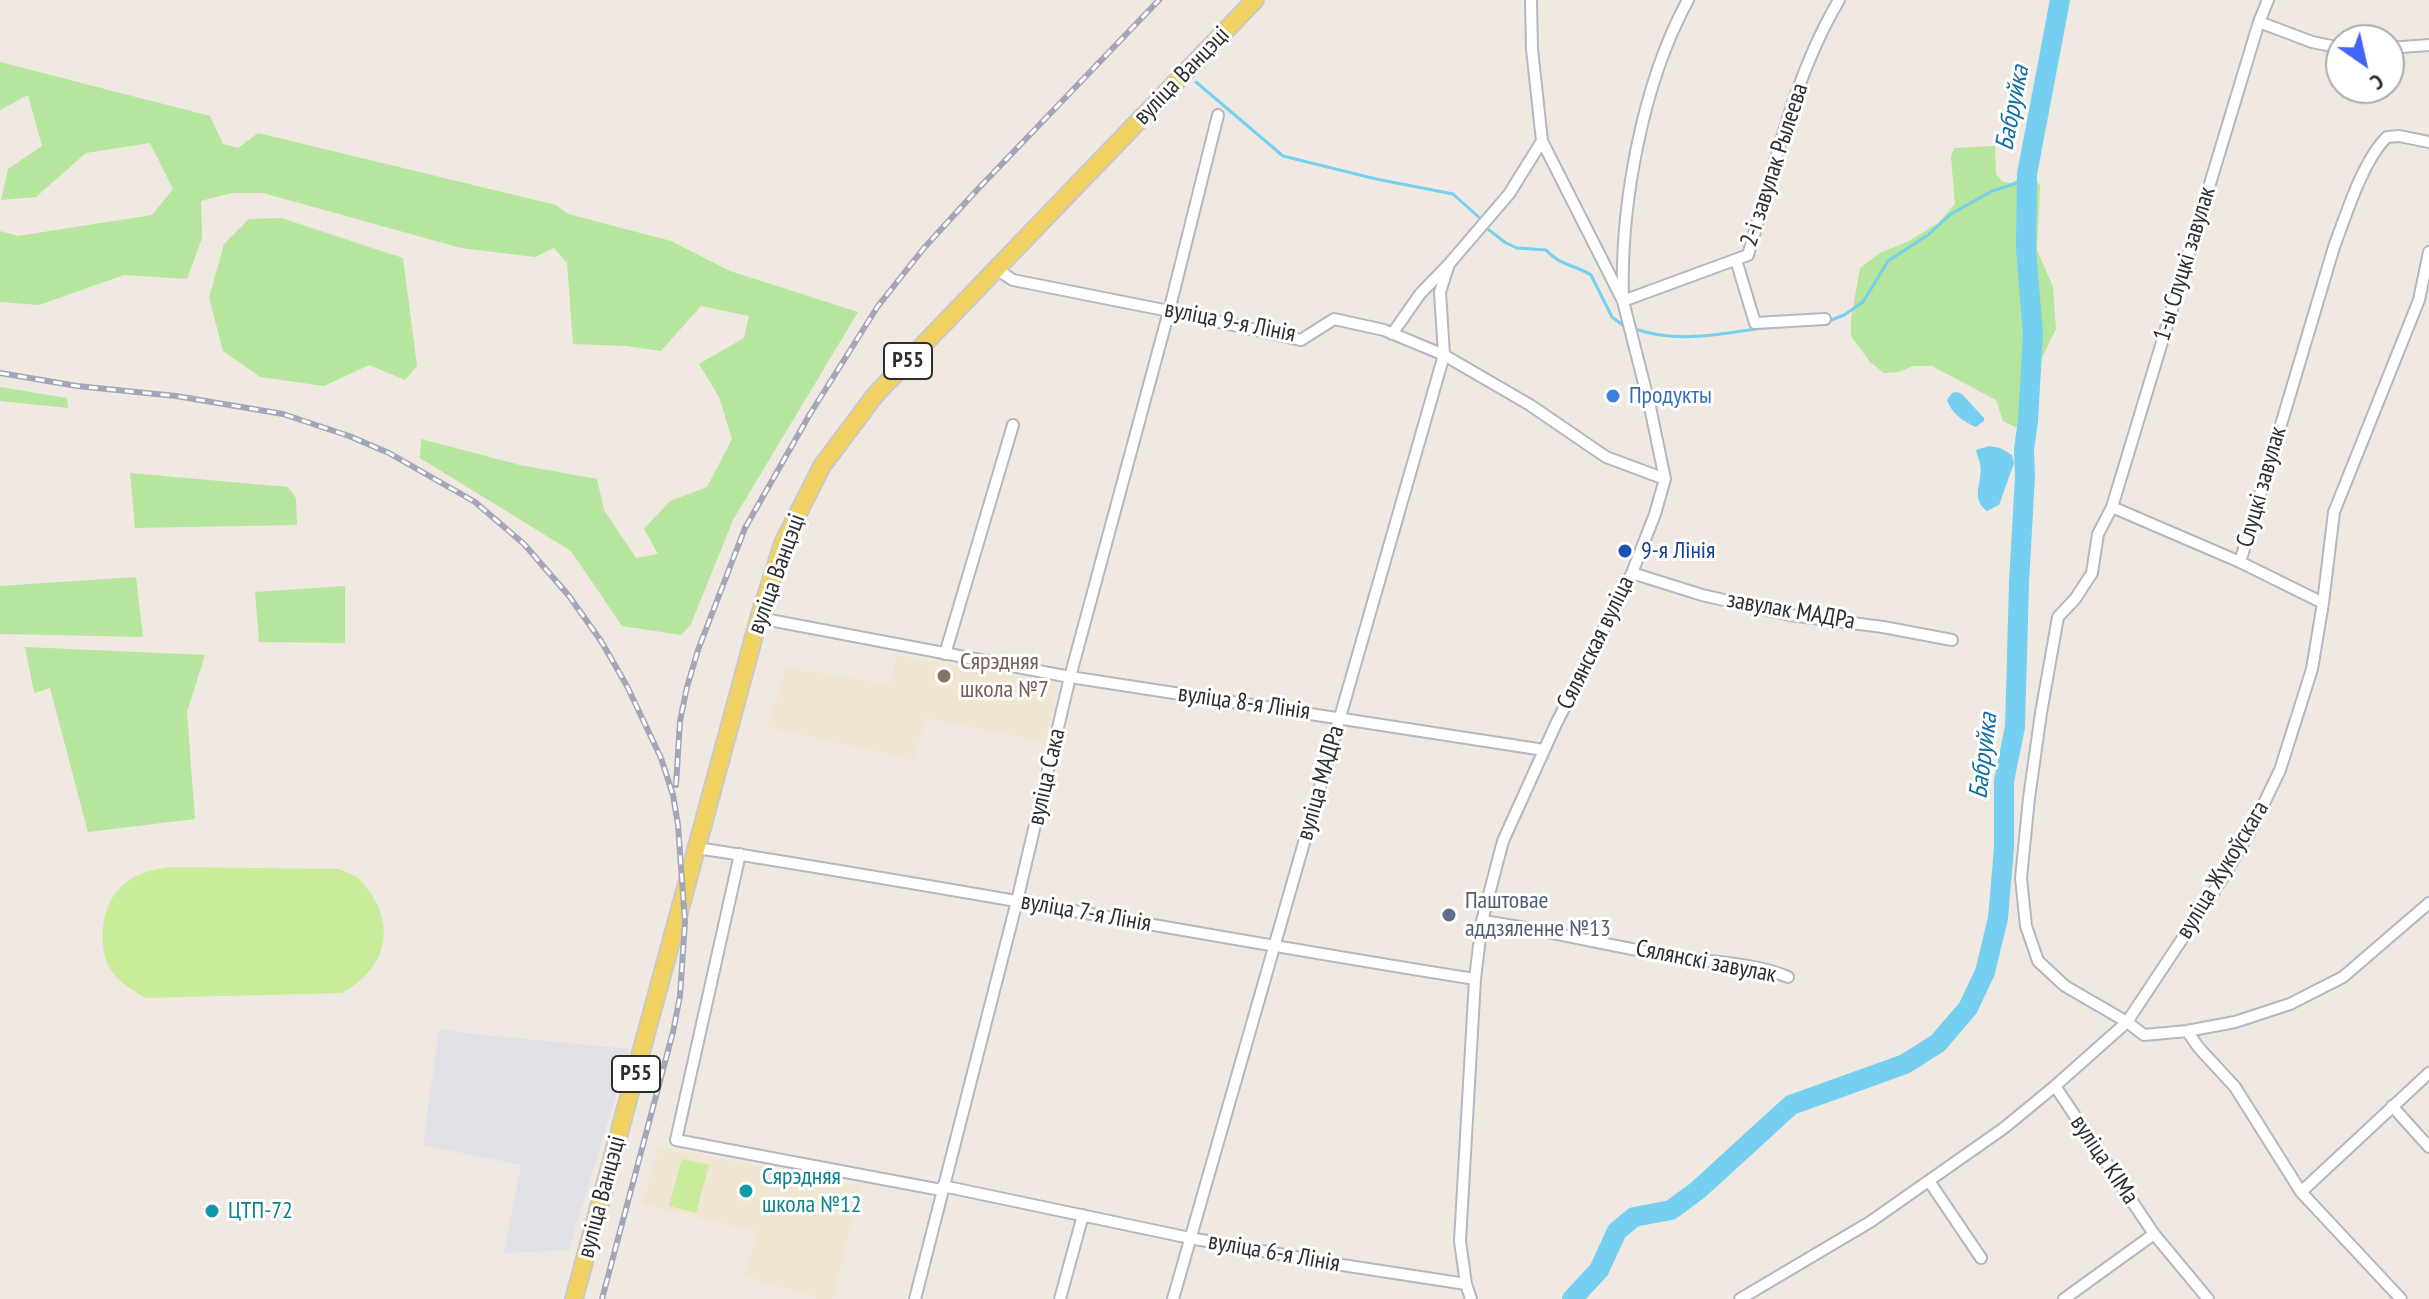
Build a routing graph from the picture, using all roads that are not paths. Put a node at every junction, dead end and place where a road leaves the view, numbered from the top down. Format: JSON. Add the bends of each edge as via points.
{"nodes":[{"id":1,"x":1255,"y":0,"type":"edge"},
{"id":2,"x":1531,"y":0,"type":"edge"},
{"id":3,"x":1688,"y":0,"type":"edge"},
{"id":4,"x":1839,"y":0,"type":"edge"},
{"id":5,"x":2268,"y":0,"type":"edge"},
{"id":6,"x":2259,"y":22,"type":"junction"},
{"id":7,"x":2325,"y":45,"type":"edge"},
{"id":8,"x":2429,"y":45,"type":"edge"},
{"id":9,"x":2405,"y":47,"type":"edge"},
{"id":10,"x":1218,"y":115,"type":"dead end"},
{"id":11,"x":1542,"y":141,"type":"junction"},
{"id":12,"x":2429,"y":142,"type":"edge"},
{"id":13,"x":2429,"y":252,"type":"edge"},
{"id":14,"x":1736,"y":260,"type":"junction"},
{"id":15,"x":1449,"y":264,"type":"junction"},
{"id":16,"x":996,"y":269,"type":"junction"},
{"id":17,"x":1623,"y":301,"type":"junction"},
{"id":18,"x":1169,"y":311,"type":"junction"},
{"id":19,"x":1825,"y":319,"type":"dead end"},
{"id":20,"x":1392,"y":334,"type":"junction"},
{"id":21,"x":1444,"y":355,"type":"junction"},
{"id":22,"x":1013,"y":425,"type":"dead end"},
{"id":23,"x":1665,"y":479,"type":"junction"},
{"id":24,"x":2112,"y":507,"type":"junction"},
{"id":25,"x":2240,"y":562,"type":"junction"},
{"id":26,"x":1632,"y":573,"type":"junction"},
{"id":27,"x":2323,"y":603,"type":"junction"},
{"id":28,"x":759,"y":618,"type":"junction"},
{"id":29,"x":1952,"y":640,"type":"dead end"},
{"id":30,"x":945,"y":654,"type":"junction"},
{"id":31,"x":1070,"y":677,"type":"junction"},
{"id":32,"x":1341,"y":717,"type":"junction"},
{"id":33,"x":1544,"y":750,"type":"junction"},
{"id":34,"x":697,"y":848,"type":"junction"},
{"id":35,"x":740,"y":854,"type":"junction"},
{"id":36,"x":1017,"y":901,"type":"junction"},
{"id":37,"x":2429,"y":903,"type":"edge"},
{"id":38,"x":1482,"y":921,"type":"junction"},
{"id":39,"x":1273,"y":947,"type":"junction"},
{"id":40,"x":1788,"y":977,"type":"dead end"},
{"id":41,"x":1475,"y":979,"type":"junction"},
{"id":42,"x":2127,"y":1022,"type":"junction"},
{"id":43,"x":2187,"y":1031,"type":"junction"},
{"id":44,"x":2429,"y":1073,"type":"edge"},
{"id":45,"x":2055,"y":1086,"type":"junction"},
{"id":46,"x":2392,"y":1106,"type":"junction"},
{"id":47,"x":2429,"y":1147,"type":"edge"},
{"id":48,"x":1929,"y":1181,"type":"junction"},
{"id":49,"x":942,"y":1188,"type":"junction"},
{"id":50,"x":2301,"y":1192,"type":"junction"},
{"id":51,"x":1083,"y":1215,"type":"junction"},
{"id":52,"x":2154,"y":1234,"type":"junction"},
{"id":53,"x":1190,"y":1238,"type":"junction"},
{"id":54,"x":1981,"y":1258,"type":"dead end"},
{"id":55,"x":1466,"y":1284,"type":"junction"},
{"id":56,"x":574,"y":1299,"type":"edge"},
{"id":57,"x":915,"y":1299,"type":"edge"},
{"id":58,"x":1060,"y":1299,"type":"edge"},
{"id":59,"x":1173,"y":1299,"type":"edge"},
{"id":60,"x":1471,"y":1299,"type":"edge"},
{"id":61,"x":1740,"y":1299,"type":"edge"},
{"id":62,"x":2064,"y":1299,"type":"edge"},
{"id":63,"x":2208,"y":1299,"type":"edge"},
{"id":64,"x":2401,"y":1299,"type":"edge"}],
"edges":[{"from":1,"to":16,"type":"main road","name":"вуліца Ванцэці","number":"Р55"},
{"from":2,"to":11,"type":"street","name":"Сялянская вуліца"},
{"from":3,"to":17,"type":"street","via":[[1651,93],[1631,179]]},
{"from":4,"to":14,"type":"street","name":"2-і завулак Рылеева","via":[[1799,85],[1748,255]]},
{"from":5,"to":6,"type":"street","name":"1-ы Слуцкі завулак"},
{"from":6,"to":7,"type":"street"},
{"from":6,"to":24,"type":"street","name":"1-ы Слуцкі завулак"},
{"from":8,"to":9,"type":"street"},
{"from":10,"to":18,"type":"street","name":"вуліца Сака"},
{"from":11,"to":15,"type":"street","name":"вуліца МАДРа","via":[[1509,194]]},
{"from":11,"to":17,"type":"street","name":"Сялянская вуліца"},
{"from":12,"to":25,"type":"street","name":"Слуцкі завулак","via":[[2387,137],[2361,180],[2334,247]]},
{"from":13,"to":27,"type":"street","name":"вуліца Жукоўскага","via":[[2419,300],[2334,512]]},
{"from":14,"to":17,"type":"street","name":"2-і завулак Рылеева"},
{"from":14,"to":19,"type":"street","via":[[1755,323]]},
{"from":15,"to":20,"type":"street","name":"вуліца МАДРа"},
{"from":15,"to":21,"type":"street","name":"вуліца МАДРа","via":[[1440,292]]},
{"from":16,"to":18,"type":"street","name":"вуліца 9-я Лінія","via":[[1013,280]]},
{"from":16,"to":28,"type":"main road","name":"вуліца Ванцэці","number":"Р55","via":[[876,394],[822,466],[783,543]]},
{"from":17,"to":23,"type":"street","name":"Сялянская вуліца"},
{"from":18,"to":20,"type":"street","name":"вуліца 9-я Лінія","via":[[1301,340],[1334,319]]},
{"from":18,"to":31,"type":"street","name":"вуліца Сака"},
{"from":20,"to":21,"type":"street","name":"вуліца 9-я Лінія"},
{"from":21,"to":23,"type":"street","name":"вуліца 9-я Лінія","via":[[1606,457]]},
{"from":21,"to":32,"type":"street","name":"вуліца МАДРа"},
{"from":22,"to":30,"type":"street"},
{"from":23,"to":26,"type":"street","name":"Сялянская вуліца"},
{"from":24,"to":25,"type":"street","name":"Слуцкі завулак"},
{"from":24,"to":42,"type":"street","via":[[2098,534],[2092,573],[2058,617],[2021,878],[2026,926],[2038,961],[2065,986]]},
{"from":25,"to":27,"type":"street"},
{"from":26,"to":29,"type":"street","name":"завулак МАДРа","via":[[1790,615]]},
{"from":26,"to":33,"type":"street","name":"Сялянская вуліца"},
{"from":27,"to":42,"type":"street","name":"вуліца Жукоўскага","via":[[2312,669],[2280,770],[2222,879]]},
{"from":28,"to":30,"type":"street","name":"вуліца 8-я Лінія"},
{"from":28,"to":34,"type":"main road","name":"вуліца Ванцэці","number":"Р55"},
{"from":30,"to":31,"type":"street","name":"вуліца 8-я Лінія"},
{"from":31,"to":32,"type":"street","name":"вуліца 8-я Лінія"},
{"from":31,"to":36,"type":"street","name":"вуліца Сака"},
{"from":32,"to":33,"type":"street","name":"вуліца 8-я Лінія"},
{"from":32,"to":39,"type":"street","name":"вуліца МАДРа"},
{"from":33,"to":38,"type":"street","name":"Сялянская вуліца","via":[[1503,841]]},
{"from":34,"to":35,"type":"street","name":"вуліца 7-я Лінія"},
{"from":34,"to":56,"type":"main road","name":"вуліца Ванцэці","number":"Р55"},
{"from":35,"to":36,"type":"street","name":"вуліца 7-я Лінія"},
{"from":35,"to":49,"type":"street","name":"вуліца 6-я Лінія","via":[[676,1140]]},
{"from":36,"to":39,"type":"street","name":"вуліца 7-я Лінія"},
{"from":36,"to":49,"type":"street","name":"вуліца Сака"},
{"from":37,"to":43,"type":"street","via":[[2343,977],[2290,1004]]},
{"from":38,"to":40,"type":"street","name":"Сялянскі завулак","via":[[1766,968]]},
{"from":38,"to":41,"type":"street","name":"Сялянская вуліца"},
{"from":39,"to":41,"type":"street","name":"вуліца 7-я Лінія"},
{"from":39,"to":53,"type":"street","name":"вуліца МАДРа"},
{"from":41,"to":55,"type":"street","name":"Сялянская вуліца","via":[[1460,1241]]},
{"from":42,"to":43,"type":"street","via":[[2144,1035]]},
{"from":42,"to":45,"type":"street","name":"вуліца Жукоўскага"},
{"from":43,"to":50,"type":"street","via":[[2235,1087]]},
{"from":44,"to":46,"type":"street"},
{"from":45,"to":48,"type":"street","name":"вуліца Жукоўскага"},
{"from":45,"to":52,"type":"street","name":"вуліца КІМа"},
{"from":46,"to":47,"type":"street"},
{"from":46,"to":50,"type":"street"},
{"from":48,"to":54,"type":"street"},
{"from":48,"to":61,"type":"street","name":"вуліца Жукоўскага"},
{"from":49,"to":51,"type":"street","name":"вуліца 6-я Лінія"},
{"from":49,"to":57,"type":"street","name":"вуліца Сака"},
{"from":50,"to":64,"type":"street"},
{"from":51,"to":53,"type":"street","name":"вуліца 6-я Лінія"},
{"from":51,"to":58,"type":"street"},
{"from":52,"to":62,"type":"street"},
{"from":52,"to":63,"type":"street","name":"вуліца КІМа"},
{"from":53,"to":55,"type":"street","name":"вуліца 6-я Лінія"},
{"from":53,"to":59,"type":"street","name":"вуліца МАДРа"},
{"from":55,"to":60,"type":"street","name":"Сялянская вуліца"}]}
